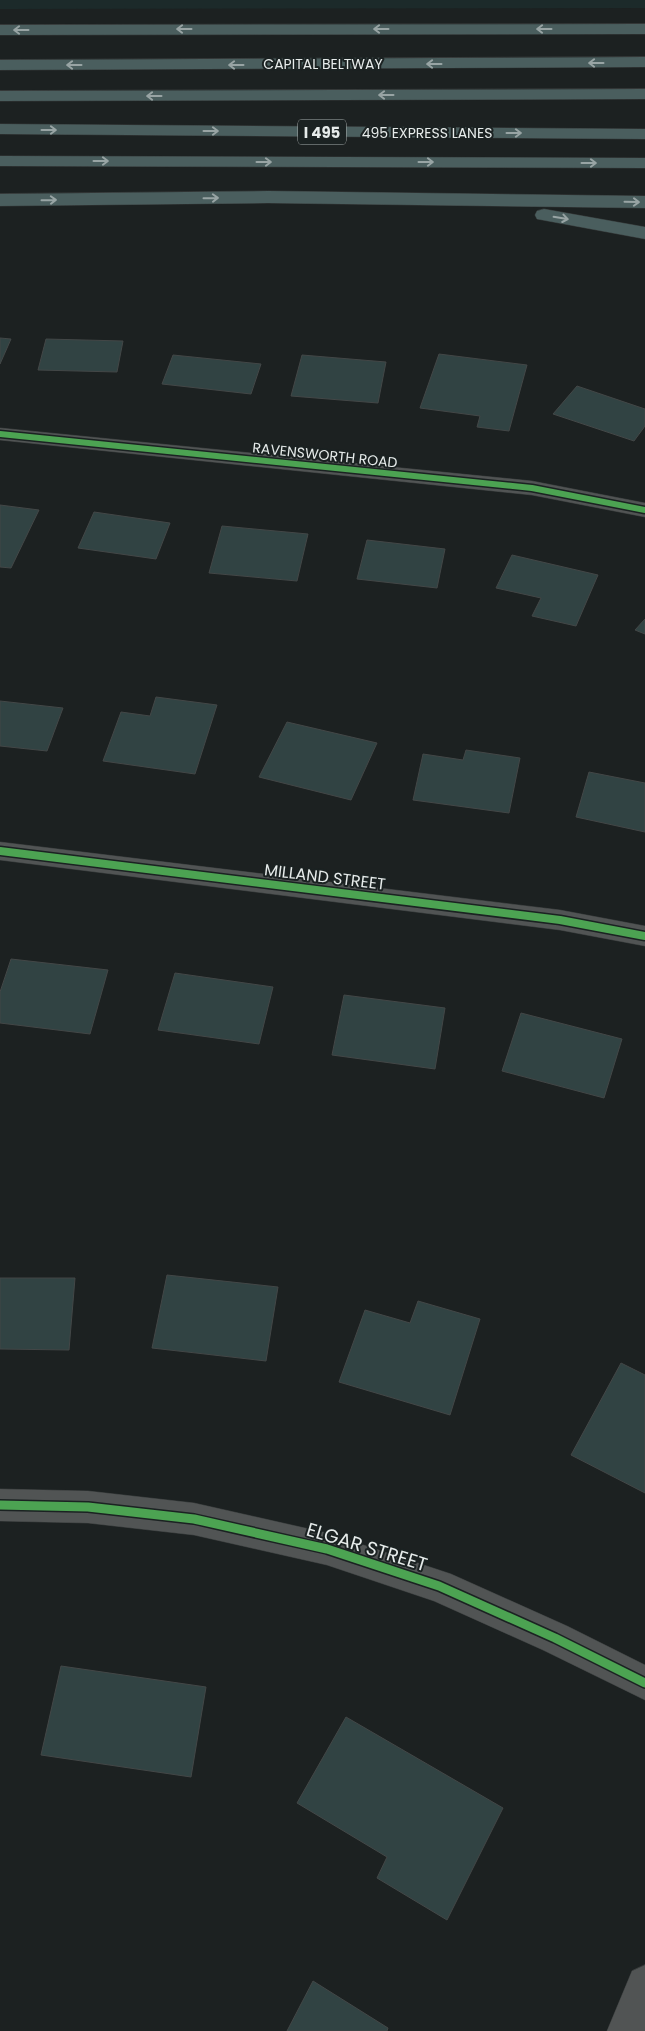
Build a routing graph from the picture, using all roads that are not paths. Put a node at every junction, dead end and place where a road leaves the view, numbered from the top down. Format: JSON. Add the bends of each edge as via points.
{"nodes":[{"id":1,"x":645,"y":29,"type":"edge"},
{"id":2,"x":0,"y":30,"type":"edge"},
{"id":3,"x":645,"y":62,"type":"edge"},
{"id":4,"x":0,"y":66,"type":"edge"},
{"id":5,"x":645,"y":94,"type":"edge"},
{"id":6,"x":0,"y":96,"type":"edge"},
{"id":7,"x":0,"y":129,"type":"edge"},
{"id":8,"x":645,"y":134,"type":"edge"},
{"id":9,"x":0,"y":161,"type":"edge"},
{"id":10,"x":645,"y":163,"type":"edge"},
{"id":11,"x":268,"y":197,"type":"junction"},
{"id":12,"x":0,"y":200,"type":"edge"},
{"id":13,"x":645,"y":202,"type":"edge"},
{"id":14,"x":645,"y":233,"type":"edge"},
{"id":15,"x":0,"y":434,"type":"edge"},
{"id":16,"x":645,"y":510,"type":"edge"},
{"id":17,"x":0,"y":851,"type":"edge"},
{"id":18,"x":645,"y":936,"type":"edge"},
{"id":19,"x":0,"y":1506,"type":"edge"},
{"id":20,"x":645,"y":1684,"type":"edge"},
{"id":21,"x":645,"y":1984,"type":"edge"},
{"id":22,"x":626,"y":2031,"type":"edge"}],
"edges":[{"from":1,"to":2,"type":"highway","one_way":true},
{"from":3,"to":4,"type":"highway","name":"CAPITAL BELTWAY","one_way":true},
{"from":5,"to":6,"type":"highway","one_way":true},
{"from":7,"to":8,"type":"highway","name":"495 EXPRESS LANES","number":"I 495","one_way":true},
{"from":9,"to":10,"type":"highway","number":"I 495","one_way":true},
{"from":12,"to":11,"type":"highway","one_way":true},
{"from":11,"to":13,"type":"highway","one_way":true},
{"from":11,"to":14,"type":"highway","one_way":true,"via":[[475,208],[536,214]]},
{"from":15,"to":16,"type":"street","name":"RAVENSWORTH ROAD","via":[[532,488]]},
{"from":17,"to":18,"type":"street","name":"MILLAND STREET","via":[[560,920]]},
{"from":19,"to":20,"type":"street","name":"ELGAR STREET","via":[[88,1507],[194,1519],[327,1549],[439,1586]]},
{"from":21,"to":22,"type":"street"}]}
